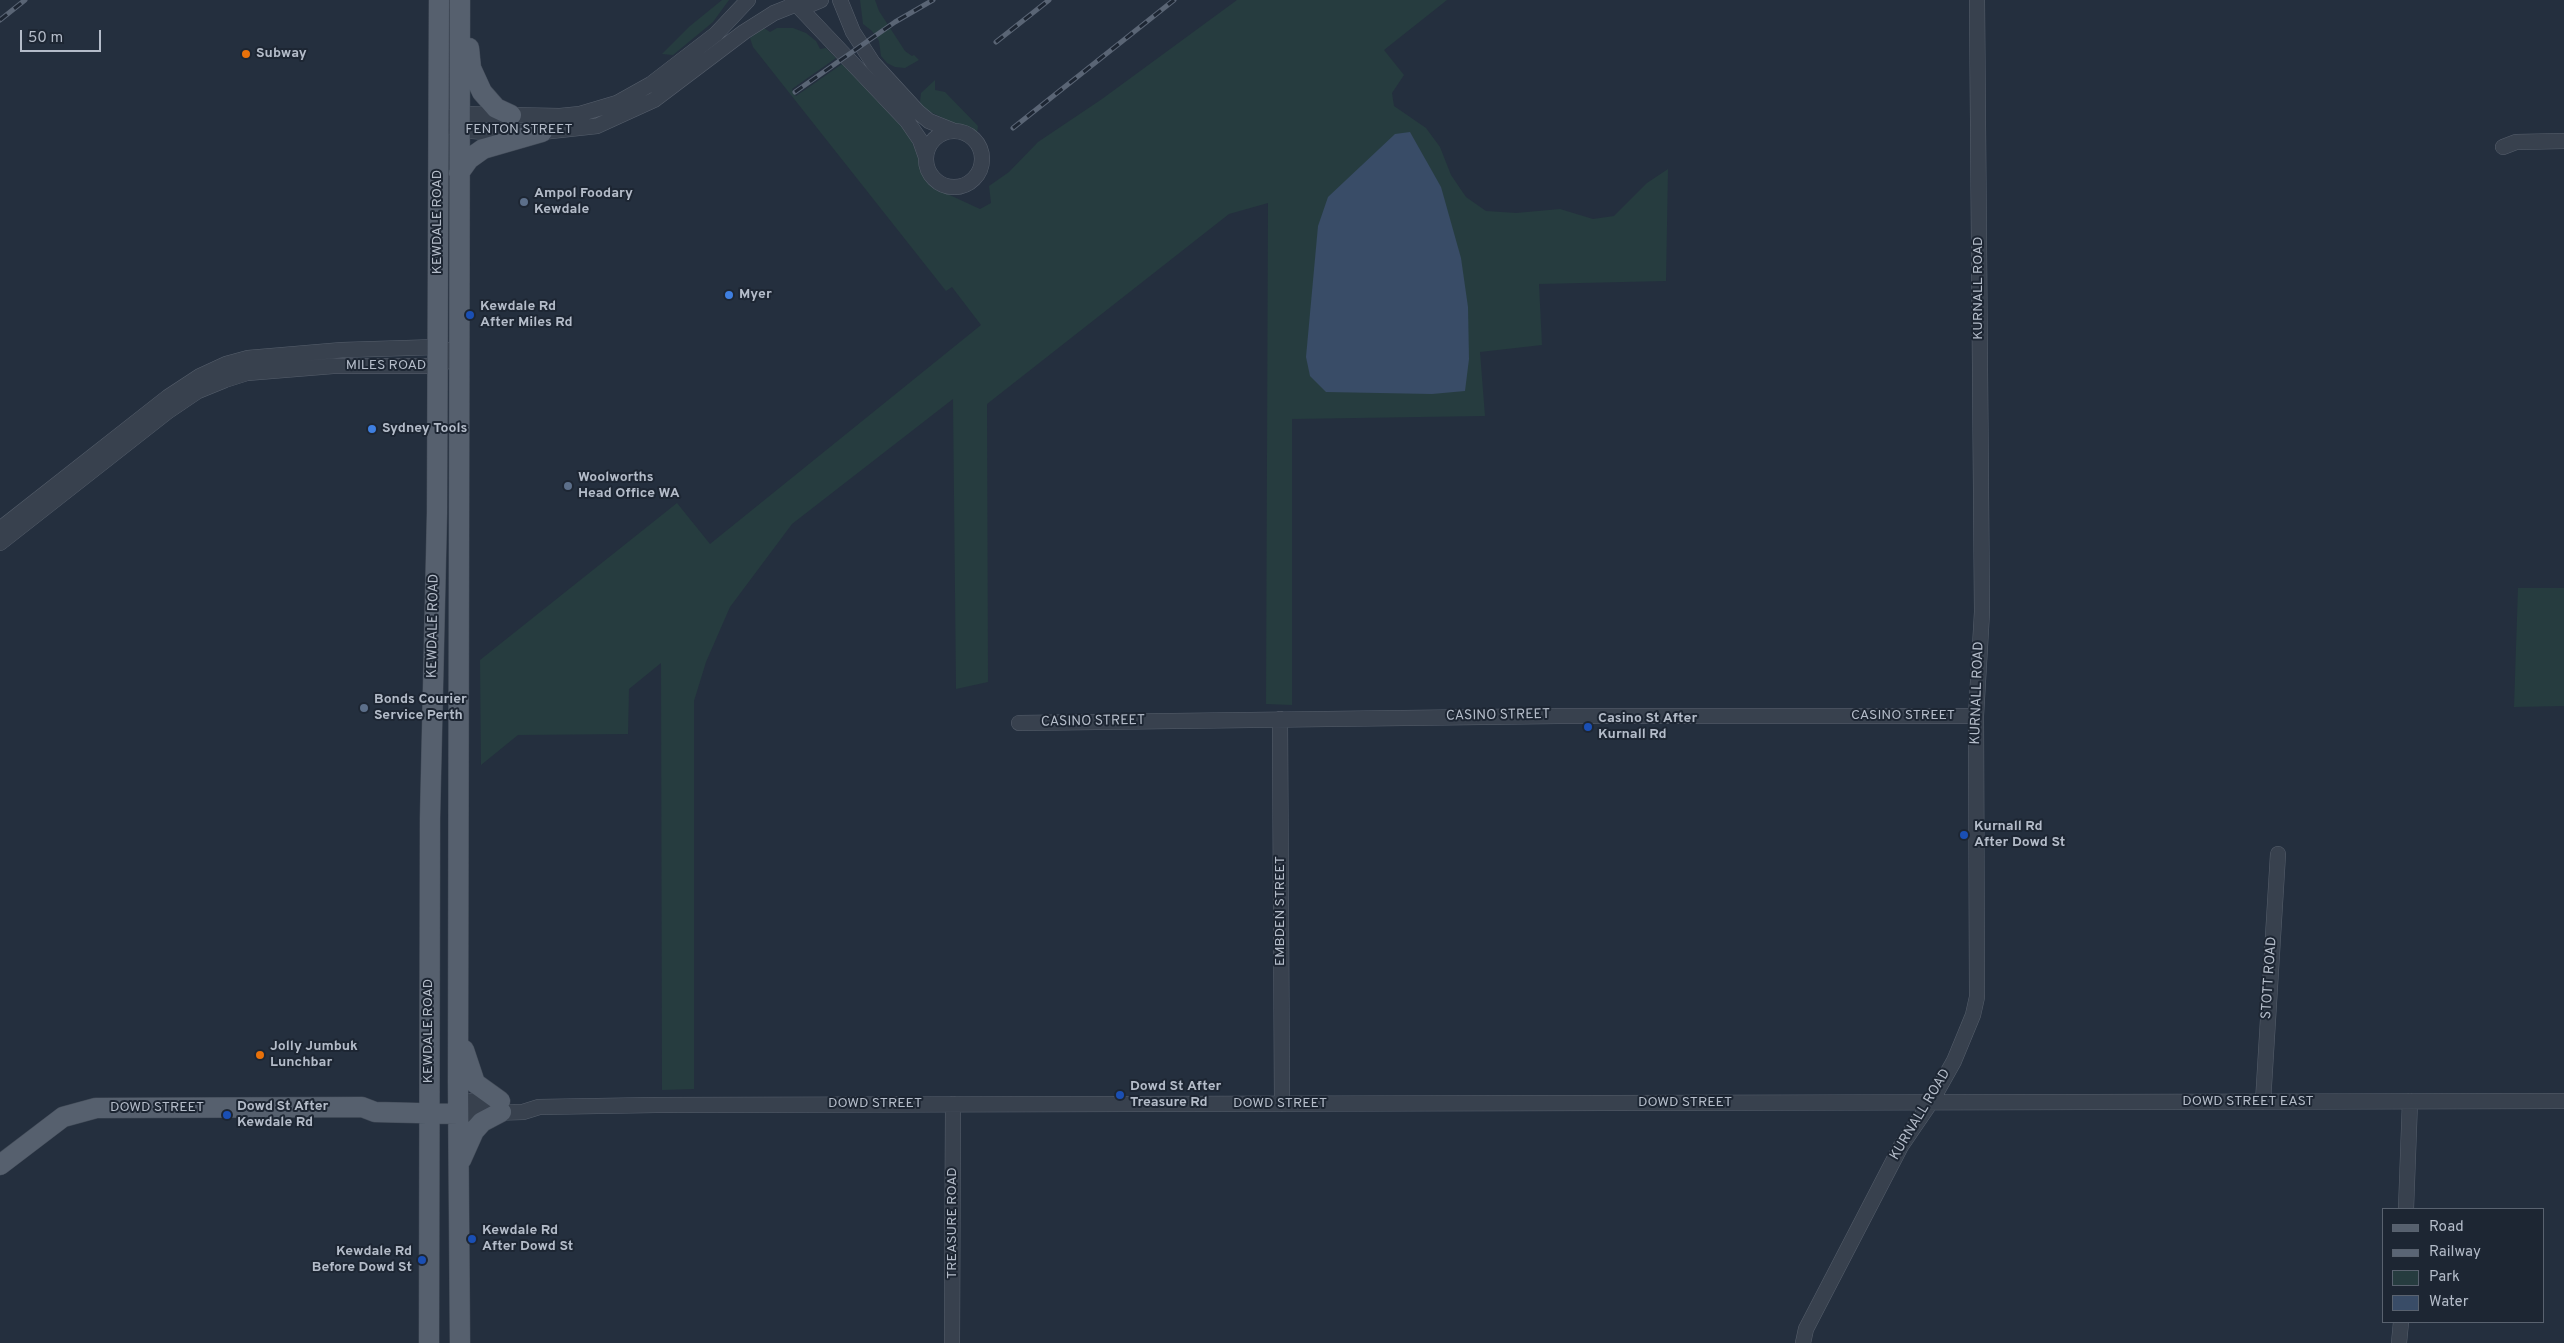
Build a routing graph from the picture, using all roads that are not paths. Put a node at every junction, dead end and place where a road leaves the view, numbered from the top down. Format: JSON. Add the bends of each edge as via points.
{"nodes":[{"id":1,"x":439,"y":0,"type":"edge"},
{"id":2,"x":460,"y":0,"type":"edge"},
{"id":3,"x":748,"y":0,"type":"edge"},
{"id":4,"x":821,"y":0,"type":"edge"},
{"id":5,"x":840,"y":0,"type":"edge"},
{"id":6,"x":1977,"y":0,"type":"edge"},
{"id":7,"x":792,"y":4,"type":"edge"},
{"id":8,"x":512,"y":115,"type":"junction"},
{"id":9,"x":439,"y":121,"type":"junction"},
{"id":10,"x":459,"y":122,"type":"junction"},
{"id":11,"x":954,"y":131,"type":"junction"},
{"id":12,"x":542,"y":132,"type":"junction"},
{"id":13,"x":2564,"y":141,"type":"edge"},
{"id":14,"x":2502,"y":147,"type":"dead end"},
{"id":15,"x":926,"y":156,"type":"junction"},
{"id":16,"x":459,"y":173,"type":"junction"},
{"id":17,"x":459,"y":354,"type":"junction"},
{"id":18,"x":438,"y":356,"type":"junction"},
{"id":19,"x":0,"y":529,"type":"edge"},
{"id":20,"x":0,"y":543,"type":"edge"},
{"id":21,"x":458,"y":597,"type":"junction"},
{"id":22,"x":434,"y":598,"type":"junction"},
{"id":23,"x":1976,"y":716,"type":"junction"},
{"id":24,"x":1280,"y":719,"type":"junction"},
{"id":25,"x":1019,"y":723,"type":"dead end"},
{"id":26,"x":2278,"y":854,"type":"dead end"},
{"id":27,"x":459,"y":1037,"type":"junction"},
{"id":28,"x":2410,"y":1101,"type":"junction"},
{"id":29,"x":2564,"y":1101,"type":"edge"},
{"id":30,"x":1932,"y":1102,"type":"junction"},
{"id":31,"x":2263,"y":1102,"type":"junction"},
{"id":32,"x":953,"y":1104,"type":"junction"},
{"id":33,"x":1282,"y":1104,"type":"junction"},
{"id":34,"x":500,"y":1106,"type":"junction"},
{"id":35,"x":429,"y":1107,"type":"junction"},
{"id":36,"x":458,"y":1108,"type":"junction"},
{"id":37,"x":0,"y":1165,"type":"edge"},
{"id":38,"x":459,"y":1167,"type":"junction"},
{"id":39,"x":2406,"y":1208,"type":"edge"},
{"id":40,"x":2401,"y":1323,"type":"edge"},
{"id":41,"x":428,"y":1343,"type":"edge"},
{"id":42,"x":460,"y":1343,"type":"edge"},
{"id":43,"x":952,"y":1343,"type":"edge"},
{"id":44,"x":1803,"y":1343,"type":"edge"},
{"id":45,"x":2399,"y":1343,"type":"edge"}],
"edges":[{"from":1,"to":9,"type":"main road","name":"KEWDALE ROAD"},
{"from":2,"to":8,"type":"main road","via":[[468,29],[471,68],[477,84],[496,108]]},
{"from":2,"to":10,"type":"main road","name":"KEWDALE ROAD"},
{"from":3,"to":8,"type":"street","name":"FENTON STREET","via":[[716,34],[651,84],[617,104],[580,114]]},
{"from":4,"to":7,"type":"street","name":"FENTON STREET","via":[[809,5]]},
{"from":5,"to":11,"type":"street","via":[[873,63],[918,112],[929,121]]},
{"from":6,"to":23,"type":"street","name":"KURNALL ROAD","via":[[1982,612]]},
{"from":7,"to":12,"type":"street","name":"FENTON STREET","via":[[744,32],[678,84],[641,108],[597,126]]},
{"from":7,"to":15,"type":"street","via":[[907,121]]},
{"from":8,"to":10,"type":"street","name":"FENTON STREET"},
{"from":9,"to":10,"type":"street","name":"FENTON STREET"},
{"from":9,"to":18,"type":"main road","name":"KEWDALE ROAD"},
{"from":10,"to":12,"type":"street","name":"FENTON STREET"},
{"from":10,"to":16,"type":"main road","name":"KEWDALE ROAD"},
{"from":11,"to":15,"type":"street","via":[[932,141]]},
{"from":11,"to":15,"type":"street","via":[[972,138],[981,151],[981,166],[973,180],[958,187],[942,184],[930,173]]},
{"from":12,"to":16,"type":"main road","via":[[483,149],[469,158]]},
{"from":13,"to":14,"type":"street","via":[[2516,142]]},
{"from":16,"to":17,"type":"main road","name":"KEWDALE ROAD"},
{"from":17,"to":18,"type":"street","name":"MILES ROAD"},
{"from":17,"to":21,"type":"main road","name":"KEWDALE ROAD"},
{"from":18,"to":19,"type":"street","name":"MILES ROAD","via":[[271,355],[226,364],[168,397]]},
{"from":18,"to":20,"type":"street","name":"MILES ROAD","via":[[262,372],[224,380],[198,391],[166,412]]},
{"from":18,"to":22,"type":"main road","name":"KEWDALE ROAD"},
{"from":21,"to":22,"type":"main road"},
{"from":21,"to":27,"type":"main road","name":"KEWDALE ROAD"},
{"from":22,"to":35,"type":"main road","name":"KEWDALE ROAD"},
{"from":23,"to":24,"type":"street","name":"CASINO STREET"},
{"from":23,"to":30,"type":"street","name":"KURNALL ROAD","via":[[1977,997],[1954,1062]]},
{"from":24,"to":25,"type":"street","name":"CASINO STREET"},
{"from":24,"to":33,"type":"street","name":"EMBDEN STREET"},
{"from":26,"to":31,"type":"street","name":"STOTT ROAD"},
{"from":27,"to":34,"type":"main road","via":[[475,1083]]},
{"from":27,"to":36,"type":"main road","name":"KEWDALE ROAD"},
{"from":28,"to":29,"type":"street","name":"DOWD STREET EAST"},
{"from":28,"to":31,"type":"street","name":"DOWD STREET EAST"},
{"from":28,"to":39,"type":"street"},
{"from":30,"to":31,"type":"street","name":"DOWD STREET EAST"},
{"from":30,"to":33,"type":"street","name":"DOWD STREET"},
{"from":30,"to":44,"type":"street","name":"KURNALL ROAD","via":[[1901,1146],[1806,1329]]},
{"from":32,"to":33,"type":"street","name":"DOWD STREET"},
{"from":32,"to":34,"type":"street","name":"DOWD STREET","via":[[539,1107],[523,1112]]},
{"from":32,"to":43,"type":"street","name":"TREASURE ROAD"},
{"from":34,"to":36,"type":"street","name":"DOWD STREET"},
{"from":34,"to":38,"type":"main road","via":[[474,1131]]},
{"from":35,"to":36,"type":"main road","name":"DOWD STREET"},
{"from":35,"to":37,"type":"main road","name":"DOWD STREET","via":[[375,1112],[362,1107],[96,1108],[63,1117]]},
{"from":35,"to":41,"type":"main road","name":"KEWDALE ROAD"},
{"from":36,"to":38,"type":"main road","name":"KEWDALE ROAD"},
{"from":38,"to":42,"type":"main road","name":"KEWDALE ROAD"},
{"from":40,"to":45,"type":"street"}]}
